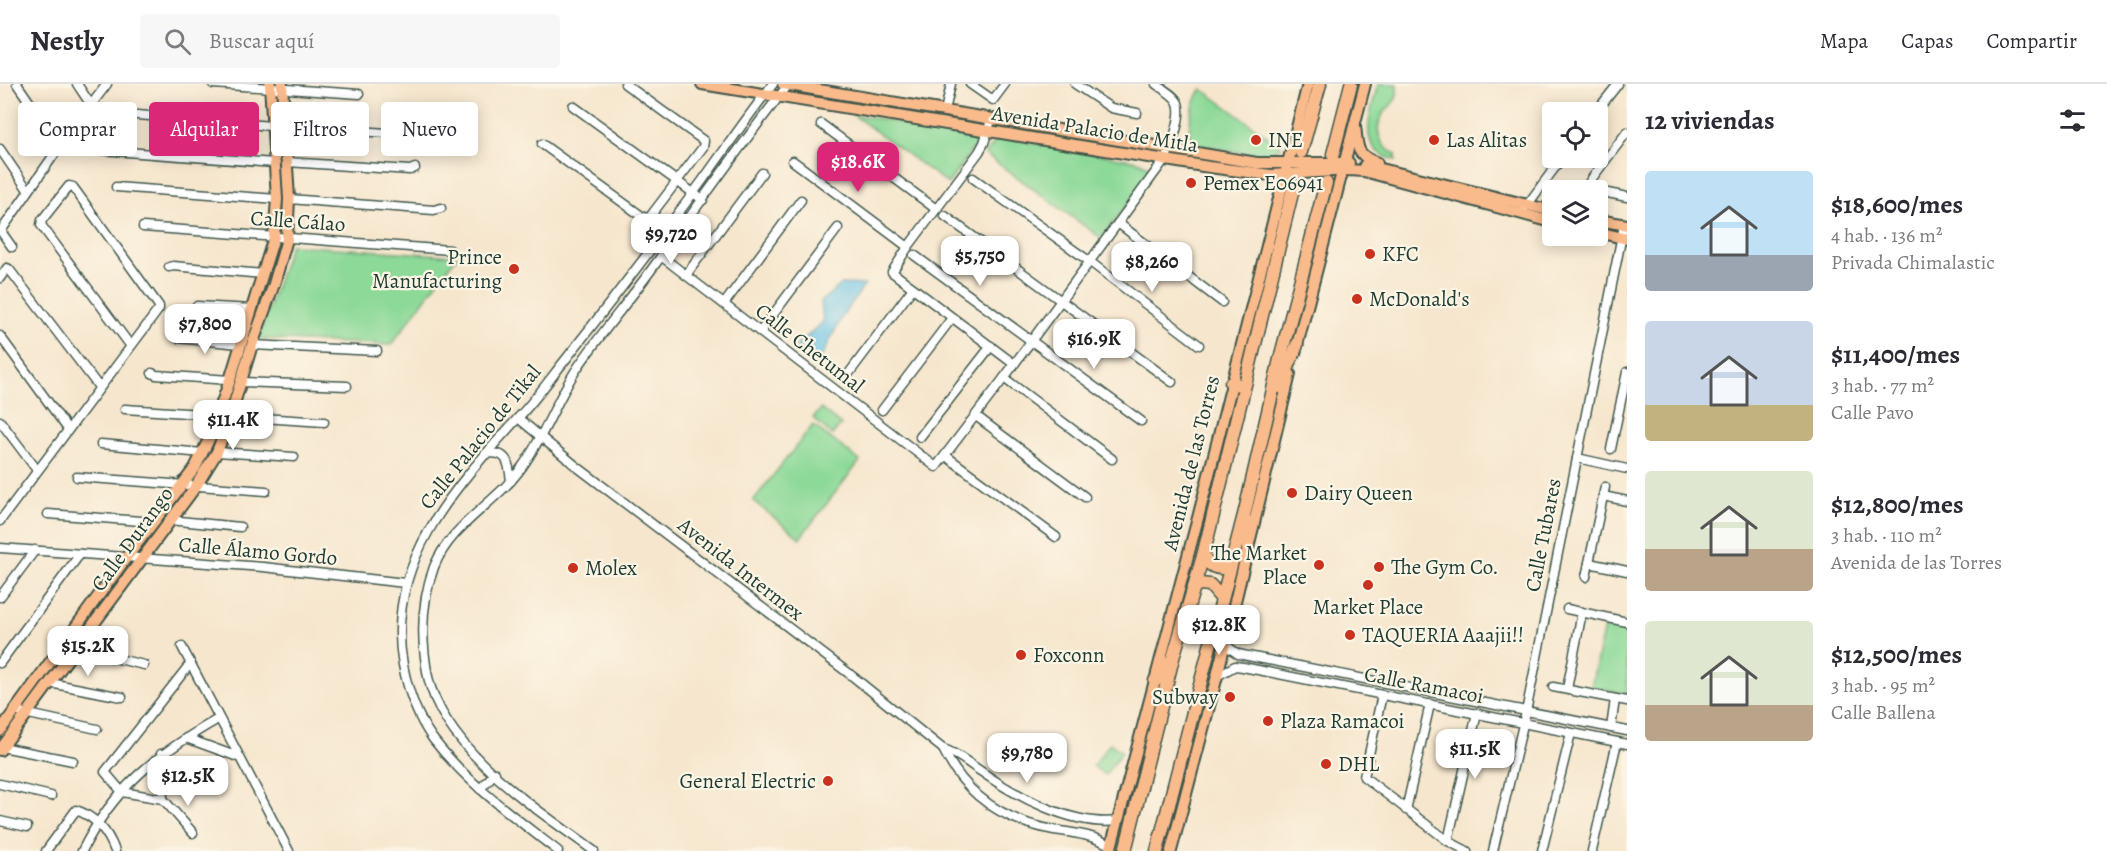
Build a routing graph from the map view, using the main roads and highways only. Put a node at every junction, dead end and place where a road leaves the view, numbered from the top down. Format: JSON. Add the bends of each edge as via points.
{"nodes":[{"id":1,"x":702,"y":84,"type":"edge"},
{"id":2,"x":787,"y":84,"type":"edge"},
{"id":3,"x":1308,"y":84,"type":"edge"},
{"id":4,"x":1320,"y":84,"type":"edge"},
{"id":5,"x":1351,"y":84,"type":"edge"},
{"id":6,"x":1365,"y":84,"type":"edge"},
{"id":7,"x":270,"y":86,"type":"edge"},
{"id":8,"x":282,"y":87,"type":"edge"},
{"id":9,"x":1355,"y":118,"type":"junction"},
{"id":10,"x":990,"y":125,"type":"junction"},
{"id":11,"x":1301,"y":152,"type":"dead end"},
{"id":12,"x":1333,"y":154,"type":"dead end"},
{"id":13,"x":1342,"y":166,"type":"junction"},
{"id":14,"x":1286,"y":169,"type":"junction"},
{"id":15,"x":1397,"y":171,"type":"junction"},
{"id":16,"x":1326,"y":183,"type":"dead end"},
{"id":17,"x":1294,"y":185,"type":"dead end"},
{"id":18,"x":1524,"y":210,"type":"junction"},
{"id":19,"x":1542,"y":211,"type":"edge"},
{"id":20,"x":1542,"y":218,"type":"edge"},
{"id":21,"x":1608,"y":222,"type":"edge"},
{"id":22,"x":1626,"y":225,"type":"edge"},
{"id":23,"x":1608,"y":234,"type":"edge"},
{"id":24,"x":1625,"y":238,"type":"edge"},
{"id":25,"x":1297,"y":345,"type":"junction"},
{"id":26,"x":235,"y":381,"type":"junction"},
{"id":27,"x":1237,"y":384,"type":"junction"},
{"id":28,"x":1267,"y":419,"type":"junction"},
{"id":29,"x":1245,"y":512,"type":"junction"},
{"id":30,"x":1248,"y":548,"type":"junction"},
{"id":31,"x":1203,"y":555,"type":"junction"},
{"id":32,"x":1230,"y":567,"type":"junction"},
{"id":33,"x":1194,"y":587,"type":"junction"},
{"id":34,"x":1222,"y":599,"type":"junction"},
{"id":35,"x":69,"y":647,"type":"junction"},
{"id":36,"x":1173,"y":658,"type":"junction"},
{"id":37,"x":1155,"y":681,"type":"junction"},
{"id":38,"x":20,"y":713,"type":"junction"},
{"id":39,"x":0,"y":731,"type":"edge"},
{"id":40,"x":1,"y":749,"type":"edge"},
{"id":41,"x":1111,"y":849,"type":"edge"},
{"id":42,"x":1125,"y":851,"type":"edge"},
{"id":43,"x":1157,"y":851,"type":"edge"},
{"id":44,"x":1171,"y":851,"type":"edge"}],
"edges":[{"from":1,"to":10,"type":"main road","name":"Avenida Palacio de Mitla"},
{"from":2,"to":10,"type":"main road","name":"Avenida Palacio de Mitla","via":[[945,111]]},
{"from":3,"to":14,"type":"main road","name":"Avenida de las Torres"},
{"from":4,"to":11,"type":"highway"},
{"from":5,"to":12,"type":"highway"},
{"from":6,"to":9,"type":"main road"},
{"from":7,"to":26,"type":"main road","name":"Calle Durango","via":[[276,199],[274,237],[240,344]]},
{"from":8,"to":26,"type":"main road","name":"Calle Durango","via":[[289,199],[286,239],[274,284]]},
{"from":9,"to":13,"type":"main road"},
{"from":9,"to":15,"type":"main road","via":[[1357,149]]},
{"from":10,"to":14,"type":"main road","name":"Avenida Palacio de Mitla"},
{"from":10,"to":14,"type":"main road","name":"Avenida Palacio de Mitla","via":[[1231,170],[1270,175]]},
{"from":13,"to":14,"type":"main road","name":"Avenida Palacio de Mitla"},
{"from":13,"to":15,"type":"main road"},
{"from":13,"to":18,"type":"main road"},
{"from":13,"to":25,"type":"main road"},
{"from":14,"to":27,"type":"main road","name":"Avenida de las Torres"},
{"from":15,"to":18,"type":"main road"},
{"from":16,"to":28,"type":"highway"},
{"from":17,"to":27,"type":"highway","name":"Avenida de las Torres"},
{"from":18,"to":19,"type":"main road"},
{"from":18,"to":20,"type":"main road"},
{"from":21,"to":22,"type":"main road"},
{"from":23,"to":24,"type":"main road"},
{"from":25,"to":28,"type":"highway"},
{"from":25,"to":30,"type":"main road"},
{"from":26,"to":35,"type":"main road","name":"Calle Durango","via":[[203,453],[126,558]]},
{"from":26,"to":35,"type":"main road","name":"Calle Durango","via":[[230,417],[217,452],[196,486]]},
{"from":27,"to":31,"type":"highway","name":"Avenida de las Torres"},
{"from":27,"to":37,"type":"main road","name":"Avenida de las Torres"},
{"from":28,"to":29,"type":"highway"},
{"from":29,"to":30,"type":"highway"},
{"from":29,"to":32,"type":"highway"},
{"from":30,"to":44,"type":"main road"},
{"from":31,"to":32,"type":"highway","via":[[1211,566]]},
{"from":31,"to":33,"type":"highway","name":"Avenida de las Torres"},
{"from":32,"to":34,"type":"highway"},
{"from":33,"to":34,"type":"highway","via":[[1210,585]]},
{"from":33,"to":36,"type":"highway","name":"Avenida de las Torres"},
{"from":34,"to":43,"type":"highway"},
{"from":35,"to":38,"type":"main road","name":"Calle Durango"},
{"from":35,"to":38,"type":"main road","name":"Calle Durango","via":[[50,683]]},
{"from":36,"to":37,"type":"highway"},
{"from":36,"to":42,"type":"highway","name":"Avenida de las Torres"},
{"from":37,"to":41,"type":"main road","name":"Avenida de las Torres"},
{"from":38,"to":39,"type":"main road","name":"Calle Durango"},
{"from":38,"to":40,"type":"main road","name":"Calle Durango"}]}
